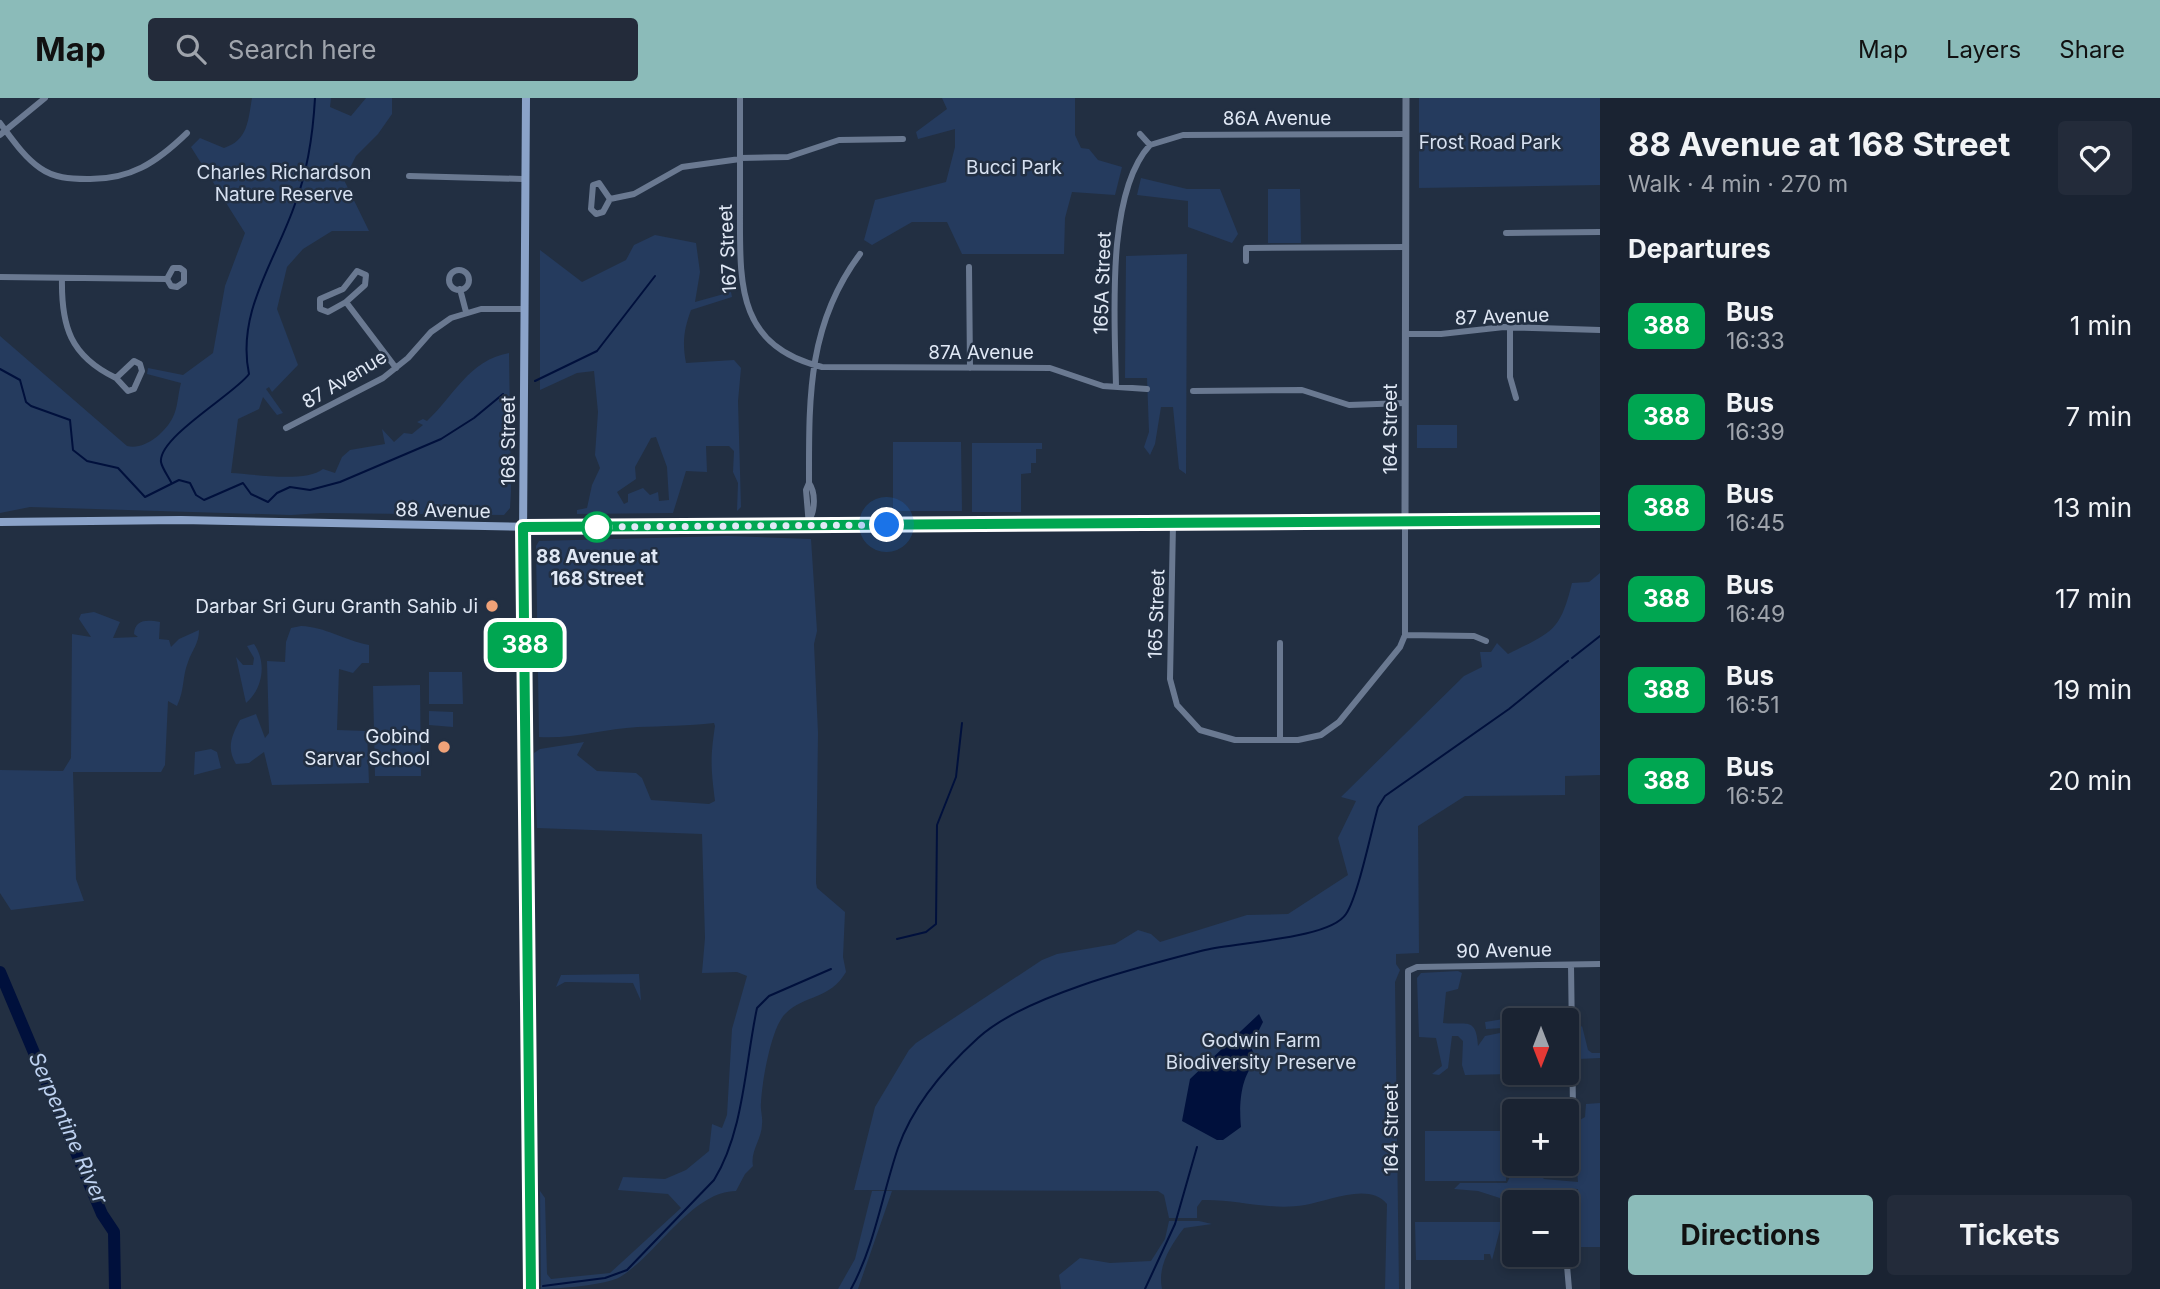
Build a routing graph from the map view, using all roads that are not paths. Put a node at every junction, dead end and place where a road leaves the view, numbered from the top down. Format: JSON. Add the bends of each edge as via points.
{"nodes":[{"id":1,"x":45,"y":98,"type":"edge"},
{"id":2,"x":526,"y":98,"type":"edge"},
{"id":3,"x":740,"y":98,"type":"edge"},
{"id":4,"x":1406,"y":98,"type":"edge"},
{"id":5,"x":0,"y":123,"type":"edge"},
{"id":6,"x":3,"y":133,"type":"edge"},
{"id":7,"x":187,"y":133,"type":"dead end"},
{"id":8,"x":1140,"y":134,"type":"dead end"},
{"id":9,"x":1406,"y":134,"type":"junction"},
{"id":10,"x":904,"y":139,"type":"dead end"},
{"id":11,"x":1150,"y":145,"type":"junction"},
{"id":12,"x":740,"y":159,"type":"junction"},
{"id":13,"x":409,"y":176,"type":"dead end"},
{"id":14,"x":523,"y":178,"type":"junction"},
{"id":15,"x":610,"y":199,"type":"junction"},
{"id":16,"x":1600,"y":232,"type":"edge"},
{"id":17,"x":1506,"y":233,"type":"dead end"},
{"id":18,"x":1406,"y":247,"type":"junction"},
{"id":19,"x":860,"y":254,"type":"dead end"},
{"id":20,"x":1246,"y":261,"type":"dead end"},
{"id":21,"x":969,"y":267,"type":"dead end"},
{"id":22,"x":0,"y":277,"type":"edge"},
{"id":23,"x":62,"y":278,"type":"junction"},
{"id":24,"x":167,"y":279,"type":"dead end"},
{"id":25,"x":460,"y":289,"type":"dead end"},
{"id":26,"x":346,"y":302,"type":"junction"},
{"id":27,"x":525,"y":309,"type":"junction"},
{"id":28,"x":466,"y":312,"type":"junction"},
{"id":29,"x":1510,"y":327,"type":"junction"},
{"id":30,"x":1600,"y":330,"type":"edge"},
{"id":31,"x":1406,"y":334,"type":"junction"},
{"id":32,"x":813,"y":365,"type":"junction"},
{"id":33,"x":396,"y":368,"type":"junction"},
{"id":34,"x":970,"y":368,"type":"junction"},
{"id":35,"x":116,"y":378,"type":"junction"},
{"id":36,"x":1116,"y":387,"type":"junction"},
{"id":37,"x":1147,"y":389,"type":"dead end"},
{"id":38,"x":1193,"y":391,"type":"dead end"},
{"id":39,"x":1516,"y":398,"type":"dead end"},
{"id":40,"x":1405,"y":403,"type":"junction"},
{"id":41,"x":286,"y":428,"type":"dead end"},
{"id":42,"x":808,"y":520,"type":"junction"},
{"id":43,"x":1600,"y":520,"type":"edge"},
{"id":44,"x":0,"y":522,"type":"edge"},
{"id":45,"x":1405,"y":522,"type":"junction"},
{"id":46,"x":1173,"y":524,"type":"junction"},
{"id":47,"x":523,"y":527,"type":"junction"},
{"id":48,"x":1405,"y":635,"type":"junction"},
{"id":49,"x":1486,"y":641,"type":"dead end"},
{"id":50,"x":1280,"y":643,"type":"dead end"},
{"id":51,"x":1280,"y":740,"type":"junction"},
{"id":52,"x":1600,"y":964,"type":"edge"},
{"id":53,"x":1571,"y":965,"type":"junction"},
{"id":54,"x":1409,"y":970,"type":"joint"},
{"id":55,"x":1573,"y":1099,"type":"edge"},
{"id":56,"x":1567,"y":1267,"type":"edge"},
{"id":57,"x":531,"y":1289,"type":"edge"},
{"id":58,"x":1408,"y":1289,"type":"edge"},
{"id":59,"x":1569,"y":1289,"type":"edge"}],
"edges":[{"from":1,"to":6,"type":"street"},
{"from":2,"to":14,"type":"main road","name":"168 Street"},
{"from":3,"to":12,"type":"street","name":"167 Street"},
{"from":4,"to":9,"type":"street","name":"164 Street"},
{"from":5,"to":6,"type":"street"},
{"from":6,"to":7,"type":"street","via":[[44,171],[88,180],[136,173]]},
{"from":8,"to":11,"type":"street"},
{"from":9,"to":11,"type":"street","name":"86A Avenue","via":[[1182,135]]},
{"from":9,"to":18,"type":"street","name":"164 Street"},
{"from":10,"to":12,"type":"street","via":[[843,140],[788,157]]},
{"from":11,"to":36,"type":"street","name":"165A Street","via":[[1132,174],[1116,242]]},
{"from":12,"to":15,"type":"street","via":[[684,166],[637,193]]},
{"from":12,"to":32,"type":"street","name":"167 Street","via":[[745,302],[771,342],[794,359]]},
{"from":13,"to":14,"type":"street"},
{"from":14,"to":27,"type":"main road","name":"168 Street"},
{"from":15,"to":15,"type":"street","via":[[603,185],[594,184],[592,211],[602,213]]},
{"from":16,"to":17,"type":"street"},
{"from":18,"to":20,"type":"street","via":[[1246,248]]},
{"from":18,"to":31,"type":"street","name":"164 Street"},
{"from":19,"to":32,"type":"street","via":[[832,298]]},
{"from":21,"to":34,"type":"street"},
{"from":22,"to":23,"type":"street"},
{"from":23,"to":24,"type":"street"},
{"from":23,"to":35,"type":"street","via":[[62,313],[69,335],[81,351]]},
{"from":25,"to":28,"type":"street"},
{"from":26,"to":26,"type":"street","via":[[326,312],[318,305],[321,298],[346,286],[354,272],[362,272],[366,284]]},
{"from":26,"to":33,"type":"street"},
{"from":27,"to":28,"type":"street","name":"87 Avenue"},
{"from":27,"to":47,"type":"main road","name":"168 Street"},
{"from":28,"to":33,"type":"street","name":"87 Avenue","via":[[438,326]]},
{"from":29,"to":30,"type":"street","name":"87 Avenue"},
{"from":29,"to":31,"type":"street","name":"87 Avenue"},
{"from":29,"to":39,"type":"street","via":[[1510,377]]},
{"from":31,"to":40,"type":"street","name":"164 Street"},
{"from":32,"to":34,"type":"street","name":"87A Avenue","via":[[836,369]]},
{"from":32,"to":42,"type":"street"},
{"from":33,"to":41,"type":"street","name":"87 Avenue","via":[[369,387]]},
{"from":34,"to":36,"type":"street","name":"87A Avenue","via":[[1050,368]]},
{"from":35,"to":35,"type":"street","via":[[123,390],[133,390],[142,366],[132,362]]},
{"from":36,"to":37,"type":"street","name":"87A Avenue"},
{"from":38,"to":40,"type":"street","via":[[1302,390],[1349,405]]},
{"from":40,"to":45,"type":"street","name":"164 Street"},
{"from":42,"to":46,"type":"main road","name":"88 Avenue"},
{"from":42,"to":47,"type":"main road","name":"88 Avenue"},
{"from":43,"to":45,"type":"main road","name":"88 Avenue"},
{"from":44,"to":47,"type":"main road","name":"88 Avenue","via":[[181,520]]},
{"from":45,"to":46,"type":"main road","name":"88 Avenue"},
{"from":45,"to":48,"type":"street","name":"164 Street"},
{"from":46,"to":51,"type":"street","name":"165 Street","via":[[1170,679],[1177,705],[1200,730],[1215,737]]},
{"from":47,"to":57,"type":"main road","name":"168 Street"},
{"from":48,"to":49,"type":"street","via":[[1474,636]]},
{"from":48,"to":51,"type":"street","via":[[1395,656],[1339,722],[1306,739]]},
{"from":50,"to":51,"type":"street"},
{"from":52,"to":53,"type":"street","name":"90 Avenue"},
{"from":53,"to":54,"type":"street","name":"90 Avenue"},
{"from":53,"to":55,"type":"street"},
{"from":54,"to":58,"type":"street","name":"164 Street"},
{"from":56,"to":59,"type":"street"}]}
